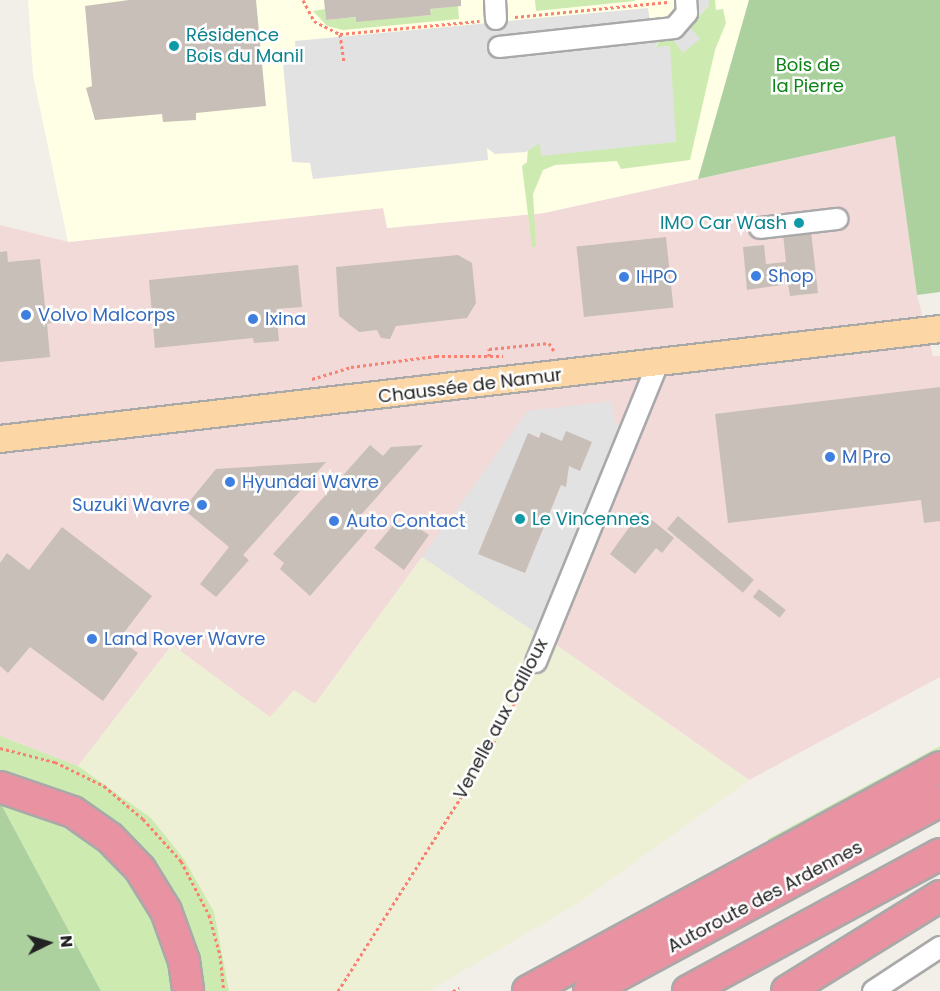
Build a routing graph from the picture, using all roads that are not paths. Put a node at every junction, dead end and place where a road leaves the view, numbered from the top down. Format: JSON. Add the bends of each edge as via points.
{"nodes":[{"id":1,"x":679,"y":1,"type":"edge"},
{"id":2,"x":499,"y":47,"type":"dead end"},
{"id":3,"x":837,"y":219,"type":"dead end"},
{"id":4,"x":760,"y":228,"type":"dead end"},
{"id":5,"x":940,"y":329,"type":"edge"},
{"id":6,"x":658,"y":363,"type":"junction"},
{"id":7,"x":0,"y":439,"type":"edge"},
{"id":8,"x":536,"y":662,"type":"road end"},
{"id":9,"x":940,"y":767,"type":"edge"},
{"id":10,"x":0,"y":787,"type":"edge"},
{"id":11,"x":940,"y":801,"type":"edge"},
{"id":12,"x":890,"y":829,"type":"junction"},
{"id":13,"x":940,"y":854,"type":"edge"},
{"id":14,"x":940,"y":896,"type":"edge"},
{"id":15,"x":940,"y":947,"type":"edge"},
{"id":16,"x":188,"y":991,"type":"edge"},
{"id":17,"x":528,"y":991,"type":"edge"},
{"id":18,"x":545,"y":991,"type":"edge"},
{"id":19,"x":589,"y":991,"type":"edge"},
{"id":20,"x":688,"y":991,"type":"edge"},
{"id":21,"x":787,"y":991,"type":"edge"},
{"id":22,"x":873,"y":991,"type":"edge"}],
"edges":[{"from":1,"to":2,"type":"street","via":[[687,13],[674,28]]},
{"from":3,"to":4,"type":"street"},
{"from":5,"to":6,"type":"main road","name":"Chaussée de Namur"},
{"from":6,"to":7,"type":"main road","name":"Chaussée de Namur"},
{"from":6,"to":8,"type":"street","name":"Venelle aux Cailloux"},
{"from":9,"to":17,"type":"highway"},
{"from":10,"to":16,"type":"highway","via":[[73,812],[110,838],[140,869],[166,911],[184,961]]},
{"from":11,"to":12,"type":"highway","name":"Autoroute des Ardennes"},
{"from":12,"to":18,"type":"highway","via":[[820,844]]},
{"from":12,"to":19,"type":"highway","name":"Autoroute des Ardennes"},
{"from":13,"to":20,"type":"highway"},
{"from":14,"to":21,"type":"highway"},
{"from":15,"to":22,"type":"street"}]}
